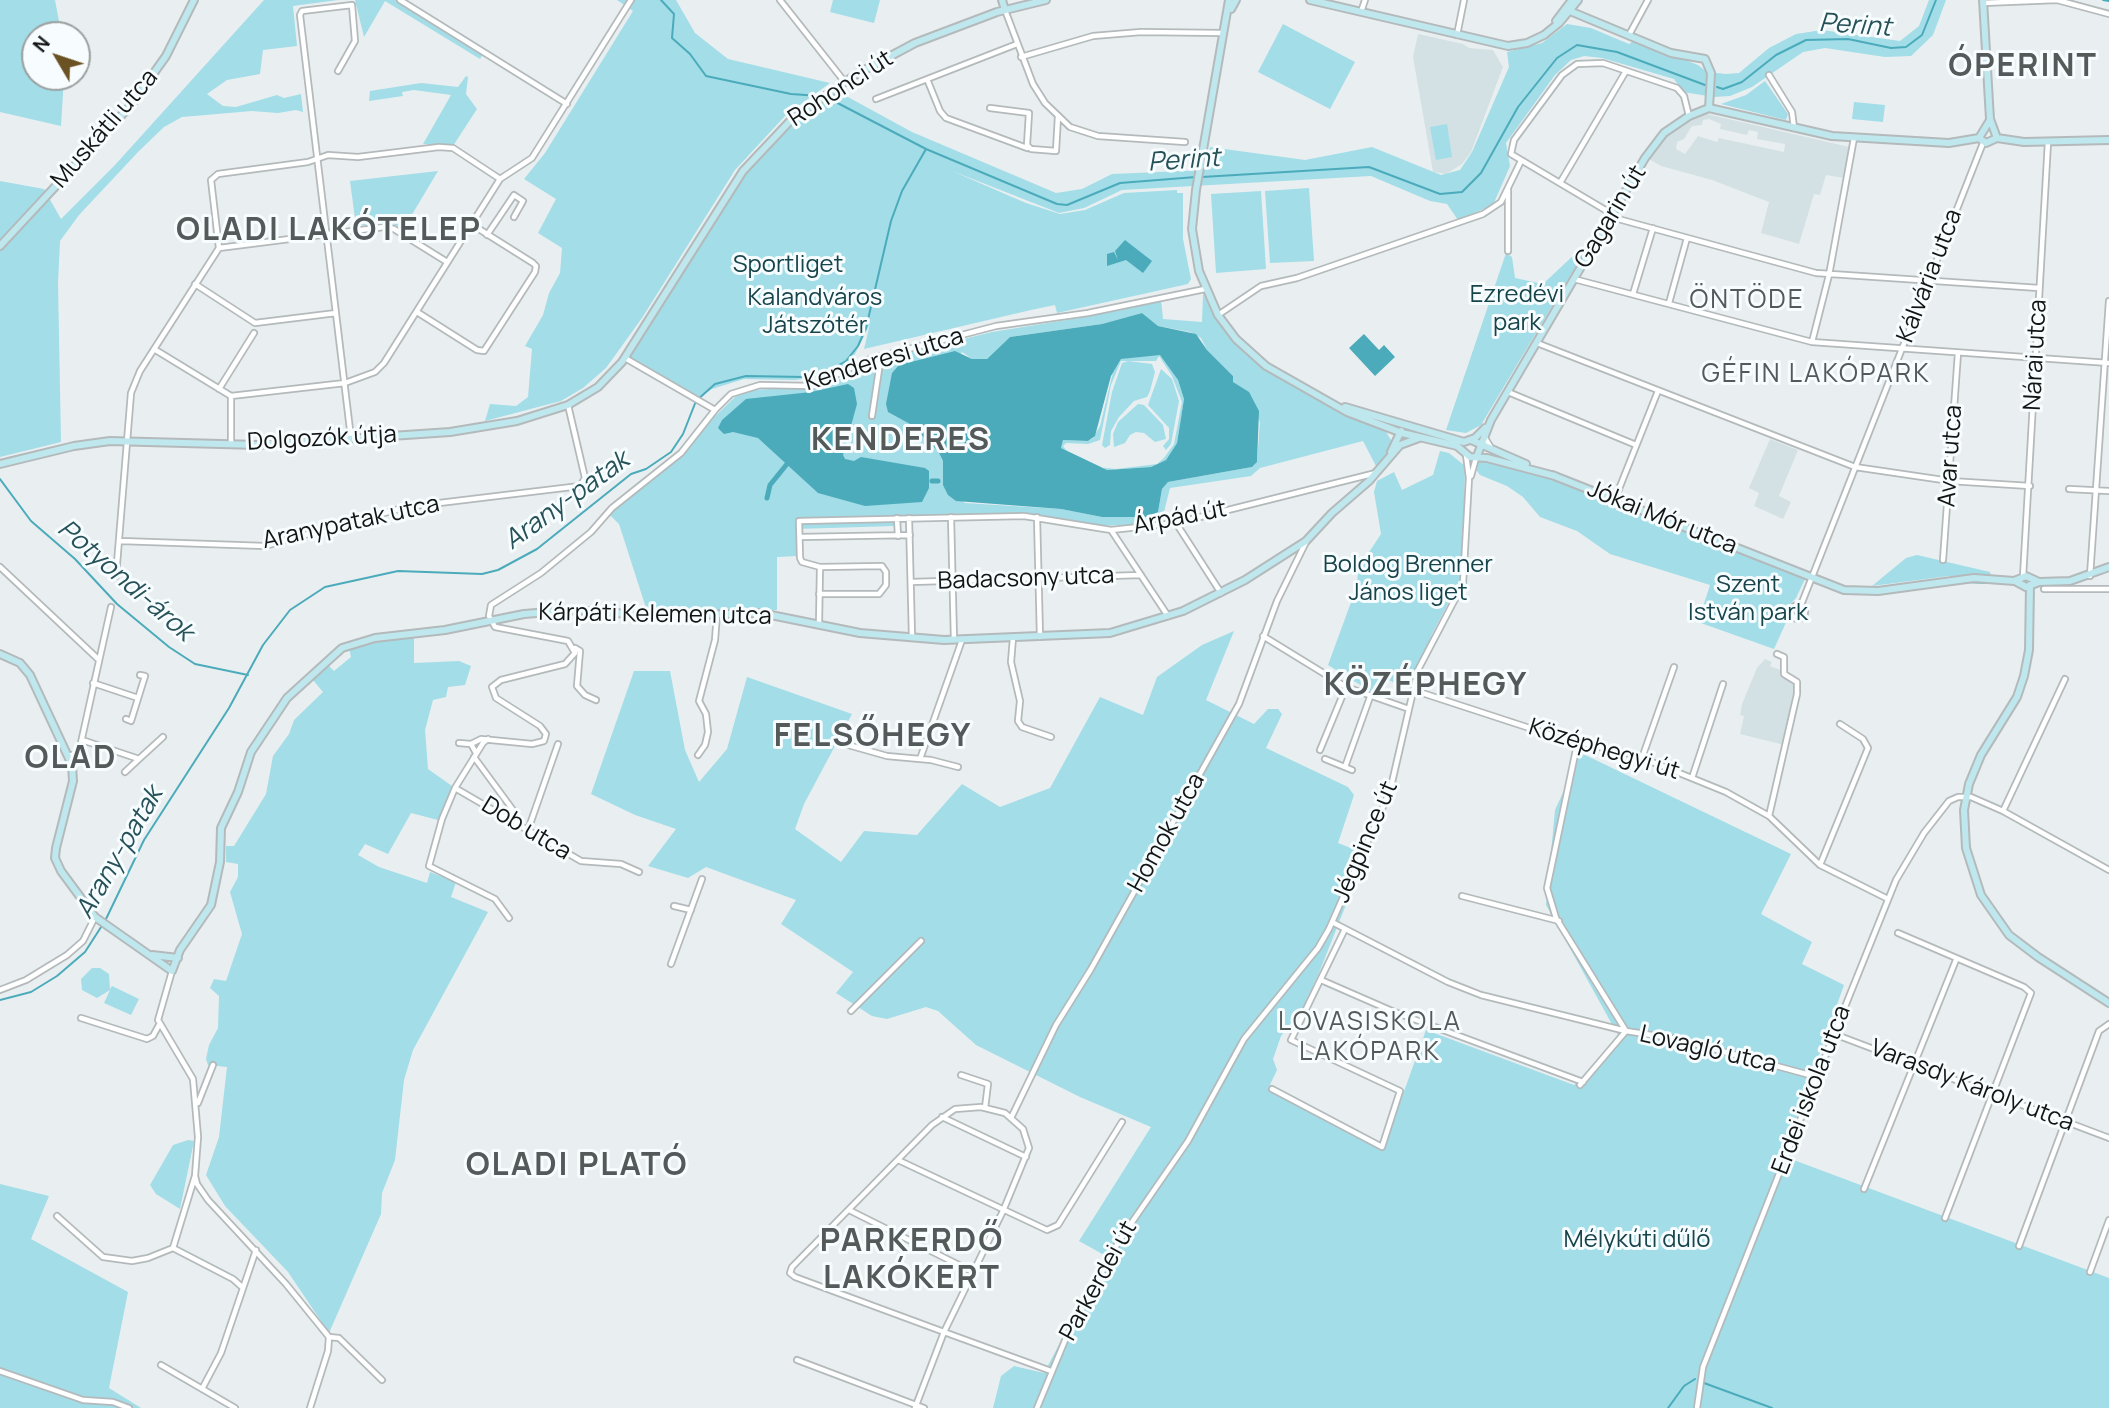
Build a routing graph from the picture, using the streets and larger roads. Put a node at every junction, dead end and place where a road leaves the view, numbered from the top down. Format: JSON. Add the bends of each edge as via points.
{"nodes":[{"id":1,"x":194,"y":0,"type":"edge"},
{"id":2,"x":400,"y":0,"type":"edge"},
{"id":3,"x":631,"y":0,"type":"edge"},
{"id":4,"x":780,"y":0,"type":"edge"},
{"id":5,"x":1002,"y":0,"type":"edge"},
{"id":6,"x":1046,"y":0,"type":"edge"},
{"id":7,"x":1310,"y":0,"type":"edge"},
{"id":8,"x":1365,"y":0,"type":"edge"},
{"id":9,"x":1464,"y":0,"type":"edge"},
{"id":10,"x":1572,"y":0,"type":"edge"},
{"id":11,"x":1579,"y":0,"type":"edge"},
{"id":12,"x":1648,"y":0,"type":"edge"},
{"id":13,"x":1231,"y":2,"type":"edge"},
{"id":14,"x":1983,"y":2,"type":"edge"},
{"id":15,"x":1005,"y":10,"type":"junction"},
{"id":16,"x":1567,"y":10,"type":"junction"},
{"id":17,"x":1361,"y":12,"type":"junction"},
{"id":18,"x":2109,"y":14,"type":"edge"},
{"id":19,"x":1586,"y":19,"type":"junction"},
{"id":20,"x":1224,"y":33,"type":"junction"},
{"id":21,"x":1629,"y":35,"type":"junction"},
{"id":22,"x":1457,"y":36,"type":"junction"},
{"id":23,"x":1017,"y":44,"type":"junction"},
{"id":24,"x":1021,"y":57,"type":"junction"},
{"id":25,"x":338,"y":71,"type":"dead end"},
{"id":26,"x":1626,"y":71,"type":"junction"},
{"id":27,"x":1769,"y":75,"type":"dead end"},
{"id":28,"x":927,"y":79,"type":"junction"},
{"id":29,"x":844,"y":81,"type":"junction"},
{"id":30,"x":876,"y":99,"type":"dead end"},
{"id":31,"x":567,"y":104,"type":"junction"},
{"id":32,"x":990,"y":108,"type":"dead end"},
{"id":33,"x":1709,"y":108,"type":"junction"},
{"id":34,"x":1058,"y":116,"type":"junction"},
{"id":35,"x":1689,"y":116,"type":"junction"},
{"id":36,"x":1990,"y":119,"type":"junction"},
{"id":37,"x":1794,"y":128,"type":"junction"},
{"id":38,"x":1984,"y":131,"type":"junction"},
{"id":39,"x":1996,"y":135,"type":"junction"},
{"id":40,"x":1854,"y":138,"type":"junction"},
{"id":41,"x":1981,"y":140,"type":"junction"},
{"id":42,"x":2109,"y":140,"type":"edge"},
{"id":43,"x":1185,"y":142,"type":"dead end"},
{"id":44,"x":2048,"y":142,"type":"junction"},
{"id":45,"x":1028,"y":148,"type":"junction"},
{"id":46,"x":318,"y":159,"type":"junction"},
{"id":47,"x":1521,"y":161,"type":"junction"},
{"id":48,"x":500,"y":179,"type":"junction"},
{"id":49,"x":1560,"y":183,"type":"junction"},
{"id":50,"x":1508,"y":188,"type":"junction"},
{"id":51,"x":1611,"y":216,"type":"junction"},
{"id":52,"x":514,"y":217,"type":"dead end"},
{"id":53,"x":471,"y":224,"type":"junction"},
{"id":54,"x":1653,"y":228,"type":"junction"},
{"id":55,"x":328,"y":234,"type":"junction"},
{"id":56,"x":487,"y":235,"type":"junction"},
{"id":57,"x":1687,"y":238,"type":"junction"},
{"id":58,"x":0,"y":247,"type":"edge"},
{"id":59,"x":219,"y":248,"type":"junction"},
{"id":60,"x":1508,"y":251,"type":"dead end"},
{"id":61,"x":447,"y":262,"type":"junction"},
{"id":62,"x":1829,"y":275,"type":"junction"},
{"id":63,"x":1574,"y":279,"type":"junction"},
{"id":64,"x":1927,"y":281,"type":"junction"},
{"id":65,"x":195,"y":284,"type":"junction"},
{"id":66,"x":2039,"y":288,"type":"junction"},
{"id":67,"x":1205,"y":289,"type":"junction"},
{"id":68,"x":1633,"y":294,"type":"junction"},
{"id":69,"x":2109,"y":301,"type":"edge"},
{"id":70,"x":1669,"y":303,"type":"junction"},
{"id":71,"x":417,"y":312,"type":"junction"},
{"id":72,"x":336,"y":313,"type":"junction"},
{"id":73,"x":1219,"y":314,"type":"junction"},
{"id":74,"x":254,"y":333,"type":"dead end"},
{"id":75,"x":1812,"y":342,"type":"junction"},
{"id":76,"x":1536,"y":343,"type":"junction"},
{"id":77,"x":1902,"y":348,"type":"junction"},
{"id":78,"x":154,"y":349,"type":"junction"},
{"id":79,"x":1958,"y":353,"type":"junction"},
{"id":80,"x":881,"y":356,"type":"junction"},
{"id":81,"x":2036,"y":357,"type":"junction"},
{"id":82,"x":625,"y":359,"type":"junction"},
{"id":83,"x":2107,"y":363,"type":"edge"},
{"id":84,"x":345,"y":383,"type":"junction"},
{"id":85,"x":219,"y":389,"type":"junction"},
{"id":86,"x":1308,"y":391,"type":"junction"},
{"id":87,"x":1658,"y":391,"type":"junction"},
{"id":88,"x":1507,"y":392,"type":"junction"},
{"id":89,"x":232,"y":396,"type":"junction"},
{"id":90,"x":568,"y":405,"type":"junction"},
{"id":91,"x":715,"y":410,"type":"junction"},
{"id":92,"x":872,"y":416,"type":"dead end"},
{"id":93,"x":1491,"y":420,"type":"junction"},
{"id":94,"x":1383,"y":426,"type":"junction"},
{"id":95,"x":1401,"y":429,"type":"junction"},
{"id":96,"x":351,"y":438,"type":"junction"},
{"id":97,"x":1419,"y":438,"type":"junction"},
{"id":98,"x":1485,"y":438,"type":"dead end"},
{"id":99,"x":126,"y":441,"type":"junction"},
{"id":100,"x":1469,"y":441,"type":"junction"},
{"id":101,"x":230,"y":444,"type":"junction"},
{"id":102,"x":1393,"y":444,"type":"junction"},
{"id":103,"x":1480,"y":445,"type":"junction"},
{"id":104,"x":1636,"y":445,"type":"junction"},
{"id":105,"x":1465,"y":454,"type":"junction"},
{"id":106,"x":1389,"y":456,"type":"junction"},
{"id":107,"x":1477,"y":456,"type":"junction"},
{"id":108,"x":1520,"y":462,"type":"junction"},
{"id":109,"x":0,"y":464,"type":"edge"},
{"id":110,"x":1855,"y":467,"type":"junction"},
{"id":111,"x":1377,"y":473,"type":"junction"},
{"id":112,"x":1555,"y":476,"type":"junction"},
{"id":113,"x":1352,"y":478,"type":"junction"},
{"id":114,"x":1950,"y":481,"type":"junction"},
{"id":115,"x":2029,"y":486,"type":"junction"},
{"id":116,"x":1468,"y":487,"type":"junction"},
{"id":117,"x":2069,"y":489,"type":"dead end"},
{"id":118,"x":1359,"y":490,"type":"junction"},
{"id":119,"x":2095,"y":491,"type":"junction"},
{"id":120,"x":2109,"y":491,"type":"edge"},
{"id":121,"x":1615,"y":499,"type":"junction"},
{"id":122,"x":951,"y":517,"type":"junction"},
{"id":123,"x":1037,"y":517,"type":"junction"},
{"id":124,"x":897,"y":518,"type":"junction"},
{"id":125,"x":909,"y":518,"type":"junction"},
{"id":126,"x":1176,"y":523,"type":"junction"},
{"id":127,"x":1111,"y":530,"type":"junction"},
{"id":128,"x":910,"y":535,"type":"junction"},
{"id":129,"x":898,"y":536,"type":"junction"},
{"id":130,"x":800,"y":537,"type":"junction"},
{"id":131,"x":121,"y":541,"type":"junction"},
{"id":132,"x":1307,"y":541,"type":"junction"},
{"id":133,"x":1942,"y":559,"type":"dead end"},
{"id":134,"x":0,"y":567,"type":"edge"},
{"id":135,"x":820,"y":567,"type":"junction"},
{"id":136,"x":2109,"y":568,"type":"edge"},
{"id":137,"x":1141,"y":575,"type":"junction"},
{"id":138,"x":116,"y":576,"type":"dead end"},
{"id":139,"x":2090,"y":576,"type":"junction"},
{"id":140,"x":1812,"y":578,"type":"junction"},
{"id":141,"x":1039,"y":579,"type":"junction"},
{"id":142,"x":953,"y":581,"type":"junction"},
{"id":143,"x":911,"y":582,"type":"junction"},
{"id":144,"x":2026,"y":582,"type":"junction"},
{"id":145,"x":2044,"y":589,"type":"dead end"},
{"id":146,"x":2109,"y":589,"type":"edge"},
{"id":147,"x":1221,"y":593,"type":"junction"},
{"id":148,"x":820,"y":594,"type":"junction"},
{"id":149,"x":1801,"y":605,"type":"dead end"},
{"id":150,"x":111,"y":607,"type":"dead end"},
{"id":151,"x":718,"y":614,"type":"junction"},
{"id":152,"x":1168,"y":616,"type":"junction"},
{"id":153,"x":491,"y":622,"type":"junction"},
{"id":154,"x":819,"y":624,"type":"junction"},
{"id":155,"x":1263,"y":636,"type":"junction"},
{"id":156,"x":1040,"y":637,"type":"junction"},
{"id":157,"x":912,"y":638,"type":"junction"},
{"id":158,"x":1013,"y":638,"type":"junction"},
{"id":159,"x":954,"y":640,"type":"junction"},
{"id":160,"x":962,"y":640,"type":"junction"},
{"id":161,"x":575,"y":648,"type":"junction"},
{"id":162,"x":0,"y":654,"type":"edge"},
{"id":163,"x":1777,"y":654,"type":"dead end"},
{"id":164,"x":98,"y":659,"type":"junction"},
{"id":165,"x":1674,"y":667,"type":"dead end"},
{"id":166,"x":140,"y":675,"type":"dead end"},
{"id":167,"x":2065,"y":679,"type":"dead end"},
{"id":168,"x":93,"y":683,"type":"junction"},
{"id":169,"x":1723,"y":684,"type":"dead end"},
{"id":170,"x":1346,"y":687,"type":"junction"},
{"id":171,"x":1413,"y":690,"type":"junction"},
{"id":172,"x":1370,"y":697,"type":"junction"},
{"id":173,"x":138,"y":698,"type":"junction"},
{"id":174,"x":596,"y":700,"type":"dead end"},
{"id":175,"x":1407,"y":709,"type":"junction"},
{"id":176,"x":126,"y":719,"type":"dead end"},
{"id":177,"x":1840,"y":724,"type":"dead end"},
{"id":178,"x":163,"y":737,"type":"dead end"},
{"id":179,"x":1051,"y":737,"type":"dead end"},
{"id":180,"x":489,"y":738,"type":"junction"},
{"id":181,"x":82,"y":740,"type":"junction"},
{"id":182,"x":1578,"y":740,"type":"junction"},
{"id":183,"x":459,"y":743,"type":"dead end"},
{"id":184,"x":841,"y":743,"type":"dead end"},
{"id":185,"x":471,"y":744,"type":"junction"},
{"id":186,"x":558,"y":744,"type":"dead end"},
{"id":187,"x":1320,"y":750,"type":"dead end"},
{"id":188,"x":475,"y":755,"type":"junction"},
{"id":189,"x":698,"y":755,"type":"dead end"},
{"id":190,"x":68,"y":756,"type":"junction"},
{"id":191,"x":1642,"y":758,"type":"junction"},
{"id":192,"x":139,"y":759,"type":"junction"},
{"id":193,"x":920,"y":759,"type":"junction"},
{"id":194,"x":1325,"y":759,"type":"dead end"},
{"id":195,"x":958,"y":767,"type":"dead end"},
{"id":196,"x":1345,"y":767,"type":"junction"},
{"id":197,"x":1352,"y":770,"type":"dead end"},
{"id":198,"x":125,"y":772,"type":"dead end"},
{"id":199,"x":1692,"y":778,"type":"junction"},
{"id":200,"x":455,"y":788,"type":"junction"},
{"id":201,"x":1966,"y":797,"type":"junction"},
{"id":202,"x":2003,"y":811,"type":"junction"},
{"id":203,"x":1769,"y":816,"type":"junction"},
{"id":204,"x":515,"y":821,"type":"junction"},
{"id":205,"x":528,"y":830,"type":"junction"},
{"id":206,"x":1820,"y":865,"type":"junction"},
{"id":207,"x":2109,"y":870,"type":"edge"},
{"id":208,"x":639,"y":872,"type":"dead end"},
{"id":209,"x":702,"y":879,"type":"dead end"},
{"id":210,"x":1462,"y":896,"type":"dead end"},
{"id":211,"x":1888,"y":899,"type":"junction"},
{"id":212,"x":674,"y":906,"type":"dead end"},
{"id":213,"x":691,"y":911,"type":"junction"},
{"id":214,"x":96,"y":918,"type":"junction"},
{"id":215,"x":509,"y":918,"type":"dead end"},
{"id":216,"x":1559,"y":921,"type":"junction"},
{"id":217,"x":1332,"y":922,"type":"junction"},
{"id":218,"x":1345,"y":929,"type":"junction"},
{"id":219,"x":1898,"y":933,"type":"dead end"},
{"id":220,"x":921,"y":941,"type":"dead end"},
{"id":221,"x":148,"y":954,"type":"junction"},
{"id":222,"x":178,"y":958,"type":"junction"},
{"id":223,"x":1955,"y":960,"type":"junction"},
{"id":224,"x":671,"y":964,"type":"dead end"},
{"id":225,"x":172,"y":971,"type":"junction"},
{"id":226,"x":1321,"y":980,"type":"junction"},
{"id":227,"x":0,"y":990,"type":"edge"},
{"id":228,"x":2109,"y":1003,"type":"edge"},
{"id":229,"x":852,"y":1011,"type":"dead end"},
{"id":230,"x":82,"y":1018,"type":"dead end"},
{"id":231,"x":2109,"y":1024,"type":"edge"},
{"id":232,"x":159,"y":1025,"type":"junction"},
{"id":233,"x":1626,"y":1031,"type":"junction"},
{"id":234,"x":1834,"y":1034,"type":"junction"},
{"id":235,"x":1915,"y":1064,"type":"junction"},
{"id":236,"x":213,"y":1065,"type":"dead end"},
{"id":237,"x":961,"y":1075,"type":"dead end"},
{"id":238,"x":1817,"y":1077,"type":"junction"},
{"id":239,"x":1272,"y":1089,"type":"dead end"},
{"id":240,"x":1993,"y":1095,"type":"junction"},
{"id":241,"x":196,"y":1108,"type":"junction"},
{"id":242,"x":985,"y":1108,"type":"junction"},
{"id":243,"x":942,"y":1117,"type":"junction"},
{"id":244,"x":1011,"y":1118,"type":"junction"},
{"id":245,"x":2066,"y":1121,"type":"junction"},
{"id":246,"x":1122,"y":1122,"type":"dead end"},
{"id":247,"x":2109,"y":1138,"type":"edge"},
{"id":248,"x":1026,"y":1157,"type":"junction"},
{"id":249,"x":898,"y":1160,"type":"junction"},
{"id":250,"x":1174,"y":1161,"type":"joint"},
{"id":251,"x":195,"y":1175,"type":"junction"},
{"id":252,"x":1864,"y":1189,"type":"dead end"},
{"id":253,"x":849,"y":1210,"type":"junction"},
{"id":254,"x":1003,"y":1210,"type":"junction"},
{"id":255,"x":57,"y":1216,"type":"dead end"},
{"id":256,"x":1945,"y":1218,"type":"dead end"},
{"id":257,"x":2109,"y":1220,"type":"edge"},
{"id":258,"x":2019,"y":1246,"type":"dead end"},
{"id":259,"x":173,"y":1248,"type":"junction"},
{"id":260,"x":256,"y":1250,"type":"junction"},
{"id":261,"x":973,"y":1272,"type":"junction"},
{"id":262,"x":2090,"y":1272,"type":"dead end"},
{"id":263,"x":242,"y":1287,"type":"junction"},
{"id":264,"x":944,"y":1332,"type":"junction"},
{"id":265,"x":329,"y":1337,"type":"junction"},
{"id":266,"x":797,"y":1360,"type":"dead end"},
{"id":267,"x":161,"y":1364,"type":"dead end"},
{"id":268,"x":0,"y":1371,"type":"edge"},
{"id":269,"x":1051,"y":1371,"type":"junction"},
{"id":270,"x":382,"y":1380,"type":"dead end"},
{"id":271,"x":202,"y":1389,"type":"junction"},
{"id":272,"x":916,"y":1407,"type":"edge"},
{"id":273,"x":129,"y":1408,"type":"edge"},
{"id":274,"x":235,"y":1408,"type":"edge"},
{"id":275,"x":310,"y":1408,"type":"edge"},
{"id":276,"x":925,"y":1408,"type":"edge"},
{"id":277,"x":1037,"y":1408,"type":"edge"},
{"id":278,"x":1697,"y":1408,"type":"edge"}],
"edges":[{"from":1,"to":58,"type":"street","name":"Muskátli utca","via":[[166,56],[131,105]]},
{"from":2,"to":31,"type":"street"},
{"from":3,"to":31,"type":"street"},
{"from":4,"to":29,"type":"street"},
{"from":5,"to":15,"type":"street"},
{"from":6,"to":15,"type":"street","name":"Rohonci út"},
{"from":7,"to":17,"type":"street"},
{"from":8,"to":17,"type":"street"},
{"from":9,"to":22,"type":"street"},
{"from":10,"to":16,"type":"street"},
{"from":11,"to":16,"type":"street"},
{"from":11,"to":19,"type":"street"},
{"from":12,"to":21,"type":"street"},
{"from":13,"to":20,"type":"street"},
{"from":14,"to":18,"type":"street","via":[[2057,0]]},
{"from":14,"to":36,"type":"street"},
{"from":15,"to":23,"type":"street"},
{"from":15,"to":29,"type":"street","name":"Rohonci út","via":[[915,43]]},
{"from":16,"to":19,"type":"street"},
{"from":16,"to":22,"type":"street","via":[[1551,30],[1527,43],[1508,46]]},
{"from":17,"to":22,"type":"street"},
{"from":19,"to":21,"type":"street"},
{"from":20,"to":24,"type":"street","via":[[1093,36]]},
{"from":20,"to":67,"type":"street","via":[[1196,190],[1193,239]]},
{"from":21,"to":33,"type":"street","via":[[1671,53],[1704,58],[1712,76]]},
{"from":23,"to":24,"type":"street"},
{"from":23,"to":28,"type":"street"},
{"from":24,"to":34,"type":"street","via":[[1038,93]]},
{"from":25,"to":46,"type":"street","via":[[355,41],[352,5],[302,11]]},
{"from":26,"to":35,"type":"street","via":[[1677,88]]},
{"from":26,"to":47,"type":"street","via":[[1591,61],[1567,70],[1512,144],[1511,154]]},
{"from":26,"to":49,"type":"street"},
{"from":27,"to":37,"type":"street","via":[[1793,112]]},
{"from":28,"to":30,"type":"street"},
{"from":28,"to":45,"type":"street","via":[[946,118]]},
{"from":29,"to":82,"type":"street","name":"Rohonci út","via":[[807,106],[743,171]]},
{"from":31,"to":48,"type":"street","via":[[533,158]]},
{"from":32,"to":45,"type":"street","via":[[1029,113]]},
{"from":33,"to":35,"type":"street","name":"Gagarin út"},
{"from":33,"to":37,"type":"street"},
{"from":34,"to":43,"type":"street","via":[[1073,128],[1097,136]]},
{"from":34,"to":45,"type":"street","via":[[1056,151]]},
{"from":35,"to":51,"type":"street","name":"Gagarin út","via":[[1659,138]]},
{"from":36,"to":38,"type":"street"},
{"from":36,"to":39,"type":"street"},
{"from":37,"to":40,"type":"street"},
{"from":38,"to":39,"type":"street"},
{"from":38,"to":41,"type":"street"},
{"from":39,"to":41,"type":"street","via":[[1994,142]]},
{"from":39,"to":44,"type":"street"},
{"from":40,"to":41,"type":"street","via":[[1949,143]]},
{"from":40,"to":62,"type":"street"},
{"from":41,"to":64,"type":"street","name":"Kálvária utca"},
{"from":42,"to":44,"type":"street"},
{"from":44,"to":66,"type":"street","name":"Nárai utca"},
{"from":46,"to":48,"type":"street","via":[[453,148]]},
{"from":46,"to":55,"type":"street"},
{"from":46,"to":59,"type":"street","via":[[212,177]]},
{"from":47,"to":49,"type":"street"},
{"from":47,"to":50,"type":"street"},
{"from":48,"to":53,"type":"street"},
{"from":49,"to":51,"type":"street"},
{"from":50,"to":60,"type":"street"},
{"from":50,"to":73,"type":"street","via":[[1496,207],[1483,214],[1261,286]]},
{"from":51,"to":54,"type":"street"},
{"from":51,"to":63,"type":"street","name":"Gagarin út"},
{"from":52,"to":56,"type":"street","via":[[523,201],[513,195]]},
{"from":53,"to":56,"type":"street"},
{"from":53,"to":61,"type":"street"},
{"from":54,"to":57,"type":"street"},
{"from":54,"to":68,"type":"street"},
{"from":55,"to":59,"type":"street"},
{"from":55,"to":61,"type":"street","via":[[389,228]]},
{"from":55,"to":72,"type":"street"},
{"from":56,"to":71,"type":"street","via":[[536,266],[487,348],[477,350]]},
{"from":57,"to":62,"type":"street"},
{"from":57,"to":70,"type":"street"},
{"from":59,"to":65,"type":"street"},
{"from":61,"to":71,"type":"street"},
{"from":62,"to":64,"type":"street"},
{"from":62,"to":75,"type":"street"},
{"from":63,"to":68,"type":"street"},
{"from":63,"to":76,"type":"street","name":"Gagarin út"},
{"from":64,"to":66,"type":"street"},
{"from":64,"to":77,"type":"street","name":"Kálvária utca"},
{"from":65,"to":72,"type":"street","via":[[255,323]]},
{"from":65,"to":78,"type":"street"},
{"from":66,"to":81,"type":"street","name":"Nárai utca"},
{"from":67,"to":73,"type":"street"},
{"from":67,"to":80,"type":"street","name":"Kenderesi utca","via":[[996,326]]},
{"from":68,"to":70,"type":"street"},
{"from":69,"to":83,"type":"street"},
{"from":70,"to":75,"type":"street"},
{"from":71,"to":84,"type":"street","via":[[380,369]]},
{"from":72,"to":84,"type":"street"},
{"from":73,"to":86,"type":"street","via":[[1255,356]]},
{"from":74,"to":85,"type":"street"},
{"from":75,"to":77,"type":"street"},
{"from":76,"to":87,"type":"street"},
{"from":76,"to":88,"type":"street","name":"Gagarin út"},
{"from":77,"to":79,"type":"street"},
{"from":77,"to":110,"type":"street","name":"Kálvária utca"},
{"from":78,"to":85,"type":"street"},
{"from":78,"to":99,"type":"street","via":[[131,393]]},
{"from":79,"to":81,"type":"street"},
{"from":79,"to":114,"type":"street","name":"Avar utca"},
{"from":80,"to":91,"type":"street","name":"Kenderesi utca","via":[[812,386],[748,386],[731,394]]},
{"from":80,"to":92,"type":"street"},
{"from":81,"to":83,"type":"street"},
{"from":81,"to":115,"type":"street","name":"Nárai utca"},
{"from":82,"to":90,"type":"street","name":"Dolgozók útja","via":[[598,387]]},
{"from":82,"to":91,"type":"street"},
{"from":83,"to":119,"type":"street"},
{"from":84,"to":89,"type":"street"},
{"from":84,"to":96,"type":"street"},
{"from":85,"to":89,"type":"street"},
{"from":86,"to":94,"type":"street"},
{"from":86,"to":95,"type":"street"},
{"from":87,"to":104,"type":"street"},
{"from":87,"to":110,"type":"street"},
{"from":88,"to":93,"type":"street","name":"Gagarin út"},
{"from":88,"to":104,"type":"street"},
{"from":89,"to":101,"type":"street"},
{"from":90,"to":96,"type":"street","name":"Dolgozók útja","via":[[484,428]]},
{"from":90,"to":131,"type":"street","name":"Aranypatak utca","via":[[585,478],[580,486],[406,507],[265,545]]},
{"from":91,"to":153,"type":"street","name":"Kenderesi utca","via":[[681,453],[612,508],[592,532],[541,573],[494,602]]},
{"from":93,"to":100,"type":"street","name":"Gagarin út"},
{"from":93,"to":103,"type":"street","name":"Gagarin út"},
{"from":94,"to":95,"type":"street"},
{"from":94,"to":102,"type":"street","via":[[1391,433]]},
{"from":95,"to":97,"type":"street","name":"Jókai Mór utca"},
{"from":95,"to":100,"type":"street","name":"Jókai Mór utca"},
{"from":95,"to":102,"type":"street","name":"Kárpáti Kelemen utca"},
{"from":96,"to":101,"type":"street","name":"Dolgozók útja"},
{"from":97,"to":105,"type":"street","name":"Jókai Mór utca","via":[[1454,445]]},
{"from":97,"to":106,"type":"street","name":"Kárpáti Kelemen utca","via":[[1403,442]]},
{"from":98,"to":108,"type":"street","via":[[1490,448]]},
{"from":99,"to":101,"type":"street","name":"Dolgozók útja"},
{"from":99,"to":109,"type":"street","name":"Dolgozók útja","via":[[74,446]]},
{"from":99,"to":131,"type":"street"},
{"from":100,"to":103,"type":"street","name":"Jókai Mór utca"},
{"from":100,"to":105,"type":"street"},
{"from":102,"to":106,"type":"street","name":"Kárpáti Kelemen utca"},
{"from":103,"to":107,"type":"street","name":"Gagarin út"},
{"from":103,"to":108,"type":"street","name":"Jókai Mór utca"},
{"from":104,"to":121,"type":"street"},
{"from":105,"to":107,"type":"street","name":"Jókai Mór utca"},
{"from":105,"to":116,"type":"street","name":"Jégpince út"},
{"from":106,"to":111,"type":"street","name":"Kárpáti Kelemen utca"},
{"from":107,"to":112,"type":"street","name":"Jókai Mór utca"},
{"from":107,"to":116,"type":"street","name":"Jégpince út"},
{"from":108,"to":112,"type":"street","name":"Jókai Mór utca"},
{"from":110,"to":114,"type":"street"},
{"from":110,"to":140,"type":"street","name":"Kálvária utca"},
{"from":111,"to":113,"type":"street","name":"Árpád út"},
{"from":111,"to":118,"type":"street","name":"Kárpáti Kelemen utca"},
{"from":112,"to":121,"type":"street","name":"Jókai Mór utca"},
{"from":113,"to":118,"type":"street"},
{"from":113,"to":126,"type":"street","name":"Árpád út"},
{"from":114,"to":115,"type":"street"},
{"from":114,"to":133,"type":"street","name":"Avar utca"},
{"from":115,"to":144,"type":"street","name":"Nárai utca"},
{"from":116,"to":171,"type":"street","name":"Jégpince út","via":[[1463,584],[1429,645]]},
{"from":117,"to":119,"type":"street"},
{"from":118,"to":132,"type":"street","name":"Kárpáti Kelemen utca"},
{"from":119,"to":120,"type":"street"},
{"from":119,"to":139,"type":"street"},
{"from":121,"to":140,"type":"street","name":"Jókai Mór utca"},
{"from":122,"to":123,"type":"street","name":"Árpád út"},
{"from":122,"to":125,"type":"street","name":"Árpád út"},
{"from":122,"to":142,"type":"street"},
{"from":123,"to":127,"type":"street","name":"Árpád út"},
{"from":123,"to":141,"type":"street"},
{"from":124,"to":125,"type":"street","name":"Árpád út"},
{"from":124,"to":129,"type":"street"},
{"from":124,"to":130,"type":"street","name":"Árpád út","via":[[799,520]]},
{"from":125,"to":128,"type":"street"},
{"from":126,"to":127,"type":"street","name":"Árpád út"},
{"from":126,"to":147,"type":"street"},
{"from":127,"to":137,"type":"street"},
{"from":128,"to":129,"type":"street"},
{"from":128,"to":143,"type":"street"},
{"from":129,"to":130,"type":"street"},
{"from":130,"to":135,"type":"street","via":[[802,562]]},
{"from":131,"to":138,"type":"street"},
{"from":132,"to":147,"type":"street","name":"Kárpáti Kelemen utca"},
{"from":132,"to":155,"type":"street","name":"Homok utca"},
{"from":134,"to":164,"type":"street"},
{"from":135,"to":148,"type":"street"},
{"from":135,"to":148,"type":"street","via":[[882,566],[886,585],[879,594]]},
{"from":136,"to":139,"type":"street"},
{"from":137,"to":141,"type":"street","name":"Badacsony utca"},
{"from":137,"to":152,"type":"street"},
{"from":139,"to":144,"type":"street","name":"Jókai Mór utca","via":[[2059,583]]},
{"from":140,"to":144,"type":"street","name":"Jókai Mór utca","via":[[1858,592],[1974,578]]},
{"from":140,"to":149,"type":"street","name":"Kálvária utca"},
{"from":141,"to":142,"type":"street","name":"Badacsony utca"},
{"from":141,"to":156,"type":"street"},
{"from":142,"to":143,"type":"street","name":"Badacsony utca"},
{"from":142,"to":159,"type":"street"},
{"from":143,"to":157,"type":"street"},
{"from":144,"to":201,"type":"street","name":"Nárai utca","via":[[2029,650],[2022,684],[1976,766]]},
{"from":145,"to":146,"type":"street"},
{"from":147,"to":152,"type":"street","name":"Kárpáti Kelemen utca"},
{"from":148,"to":154,"type":"street"},
{"from":150,"to":164,"type":"street"},
{"from":151,"to":153,"type":"street","name":"Kárpáti Kelemen utca","via":[[659,617],[573,610]]},
{"from":151,"to":154,"type":"street","name":"Kárpáti Kelemen utca","via":[[761,613]]},
{"from":151,"to":189,"type":"street","via":[[699,701],[708,732]]},
{"from":152,"to":156,"type":"street","name":"Kárpáti Kelemen utca","via":[[1110,632]]},
{"from":153,"to":161,"type":"street","via":[[495,627],[561,639]]},
{"from":153,"to":222,"type":"street","name":"Kárpáti Kelemen utca","via":[[354,643],[329,657],[287,698],[251,752],[239,792],[221,828],[211,905]]},
{"from":154,"to":157,"type":"street","name":"Kárpáti Kelemen utca"},
{"from":155,"to":170,"type":"street"},
{"from":155,"to":244,"type":"street","name":"Homok utca","via":[[1239,704],[1056,1025]]},
{"from":156,"to":158,"type":"street","name":"Kárpáti Kelemen utca"},
{"from":157,"to":159,"type":"street","name":"Kárpáti Kelemen utca"},
{"from":158,"to":160,"type":"street","name":"Kárpáti Kelemen utca"},
{"from":158,"to":179,"type":"street","via":[[1018,721],[1022,727]]},
{"from":159,"to":160,"type":"street","name":"Kárpáti Kelemen utca"},
{"from":160,"to":193,"type":"street"},
{"from":161,"to":174,"type":"street","via":[[580,651],[578,686]]},
{"from":161,"to":180,"type":"street","via":[[574,657],[565,664],[501,680],[492,687],[496,698],[541,726],[544,741],[532,744]]},
{"from":162,"to":190,"type":"street","via":[[20,663],[30,674]]},
{"from":163,"to":203,"type":"street","via":[[1784,659],[1784,674],[1797,682],[1797,694]]},
{"from":164,"to":168,"type":"street"},
{"from":165,"to":191,"type":"street"},
{"from":166,"to":173,"type":"street","via":[[145,676]]},
{"from":167,"to":202,"type":"street"},
{"from":168,"to":173,"type":"street"},
{"from":168,"to":181,"type":"street"},
{"from":169,"to":199,"type":"street"},
{"from":170,"to":172,"type":"street"},
{"from":170,"to":187,"type":"street"},
{"from":171,"to":175,"type":"street","name":"Jégpince út"},
{"from":171,"to":182,"type":"street","name":"Középhegyi út"},
{"from":172,"to":175,"type":"street"},
{"from":172,"to":196,"type":"street"},
{"from":173,"to":176,"type":"street","via":[[131,721]]},
{"from":175,"to":217,"type":"street","name":"Jégpince út","via":[[1390,791]]},
{"from":177,"to":206,"type":"street","via":[[1863,739],[1868,748]]},
{"from":178,"to":192,"type":"street"},
{"from":180,"to":185,"type":"street"},
{"from":180,"to":188,"type":"street"},
{"from":181,"to":190,"type":"street","via":[[78,753]]},
{"from":181,"to":192,"type":"street"},
{"from":182,"to":191,"type":"street","name":"Középhegyi út"},
{"from":182,"to":216,"type":"street","via":[[1547,888]]},
{"from":183,"to":185,"type":"street"},
{"from":184,"to":193,"type":"street","via":[[887,756]]},
{"from":185,"to":188,"type":"street"},
{"from":186,"to":205,"type":"street"},
{"from":188,"to":200,"type":"street"},
{"from":188,"to":204,"type":"street","via":[[513,810]]},
{"from":190,"to":214,"type":"street","via":[[73,781],[55,858]]},
{"from":191,"to":199,"type":"street","name":"Középhegyi út"},
{"from":192,"to":198,"type":"street"},
{"from":193,"to":195,"type":"street"},
{"from":194,"to":196,"type":"street"},
{"from":196,"to":197,"type":"street"},
{"from":199,"to":203,"type":"street","name":"Középhegyi út"},
{"from":200,"to":204,"type":"street","name":"Dob utca"},
{"from":200,"to":215,"type":"street","via":[[429,866],[495,899]]},
{"from":201,"to":202,"type":"street"},
{"from":201,"to":211,"type":"street","name":"Erdei iskola utca","via":[[1949,801],[1916,843]]},
{"from":201,"to":228,"type":"street","name":"Nárai utca","via":[[1969,861],[1993,915],[2028,950]]},
{"from":202,"to":207,"type":"street"},
{"from":203,"to":206,"type":"street","name":"Középhegyi út"},
{"from":204,"to":205,"type":"street","name":"Dob utca"},
{"from":205,"to":208,"type":"street","name":"Dob utca","via":[[581,861],[621,864]]},
{"from":206,"to":211,"type":"street","name":"Középhegyi út"},
{"from":209,"to":213,"type":"street"},
{"from":210,"to":216,"type":"street"},
{"from":211,"to":234,"type":"street","name":"Erdei iskola utca"},
{"from":212,"to":213,"type":"street"},
{"from":213,"to":224,"type":"street"},
{"from":214,"to":221,"type":"street"},
{"from":214,"to":227,"type":"street","via":[[67,955]]},
{"from":216,"to":233,"type":"street"},
{"from":217,"to":218,"type":"street"},
{"from":217,"to":250,"type":"street","name":"Jégpince út","via":[[1318,948],[1244,1039]]},
{"from":218,"to":226,"type":"street"},
{"from":218,"to":233,"type":"street","via":[[1481,995]]},
{"from":219,"to":223,"type":"street"},
{"from":220,"to":229,"type":"street"},
{"from":221,"to":222,"type":"street"},
{"from":221,"to":225,"type":"street"},
{"from":222,"to":225,"type":"street","name":"Kárpáti Kelemen utca"},
{"from":223,"to":235,"type":"street"},
{"from":223,"to":240,"type":"street","via":[[2030,991]]},
{"from":225,"to":232,"type":"street"},
{"from":226,"to":233,"type":"street","name":"Lovagló utca","via":[[1582,1084]]},
{"from":226,"to":239,"type":"street","via":[[1291,1041],[1400,1091],[1382,1147]]},
{"from":230,"to":232,"type":"street","via":[[147,1039]]},
{"from":231,"to":245,"type":"street","via":[[2102,1027]]},
{"from":232,"to":241,"type":"street","via":[[190,1072]]},
{"from":233,"to":238,"type":"street","name":"Lovagló utca"},
{"from":234,"to":235,"type":"street","name":"Varasdy Károly utca"},
{"from":234,"to":238,"type":"street","name":"Erdei iskola utca"},
{"from":235,"to":240,"type":"street","name":"Varasdy Károly utca"},
{"from":235,"to":252,"type":"street"},
{"from":236,"to":241,"type":"street"},
{"from":237,"to":242,"type":"street","via":[[988,1084]]},
{"from":238,"to":278,"type":"street","name":"Erdei iskola utca","via":[[1703,1367]]},
{"from":240,"to":245,"type":"street","name":"Varasdy Károly utca"},
{"from":240,"to":256,"type":"street"},
{"from":241,"to":251,"type":"street"},
{"from":242,"to":243,"type":"street","via":[[964,1107]]},
{"from":242,"to":244,"type":"street"},
{"from":243,"to":248,"type":"street"},
{"from":243,"to":249,"type":"street"},
{"from":244,"to":248,"type":"street","via":[[1026,1135]]},
{"from":245,"to":247,"type":"street","name":"Varasdy Károly utca"},
{"from":245,"to":258,"type":"street"},
{"from":246,"to":254,"type":"street","via":[[1054,1228],[1048,1230]]},
{"from":248,"to":254,"type":"street"},
{"from":249,"to":253,"type":"street"},
{"from":249,"to":254,"type":"street"},
{"from":250,"to":269,"type":"street","name":"Parkerdei út","via":[[1119,1241]]},
{"from":251,"to":259,"type":"street"},
{"from":251,"to":260,"type":"street","via":[[208,1200]]},
{"from":253,"to":261,"type":"street"},
{"from":253,"to":264,"type":"street","via":[[790,1273]]},
{"from":254,"to":261,"type":"street"},
{"from":255,"to":259,"type":"street","via":[[97,1254],[109,1259],[132,1261]]},
{"from":257,"to":262,"type":"street"},
{"from":259,"to":263,"type":"street"},
{"from":260,"to":263,"type":"street"},
{"from":260,"to":265,"type":"street"},
{"from":261,"to":264,"type":"street"},
{"from":263,"to":271,"type":"street","via":[[221,1353]]},
{"from":264,"to":269,"type":"street"},
{"from":264,"to":272,"type":"street"},
{"from":265,"to":270,"type":"street","via":[[339,1338]]},
{"from":265,"to":275,"type":"street"},
{"from":266,"to":272,"type":"street"},
{"from":267,"to":271,"type":"street"},
{"from":268,"to":273,"type":"street","via":[[83,1400]]},
{"from":269,"to":277,"type":"street","name":"Parkerdei út"},
{"from":271,"to":274,"type":"street"},
{"from":272,"to":276,"type":"street"}]}
